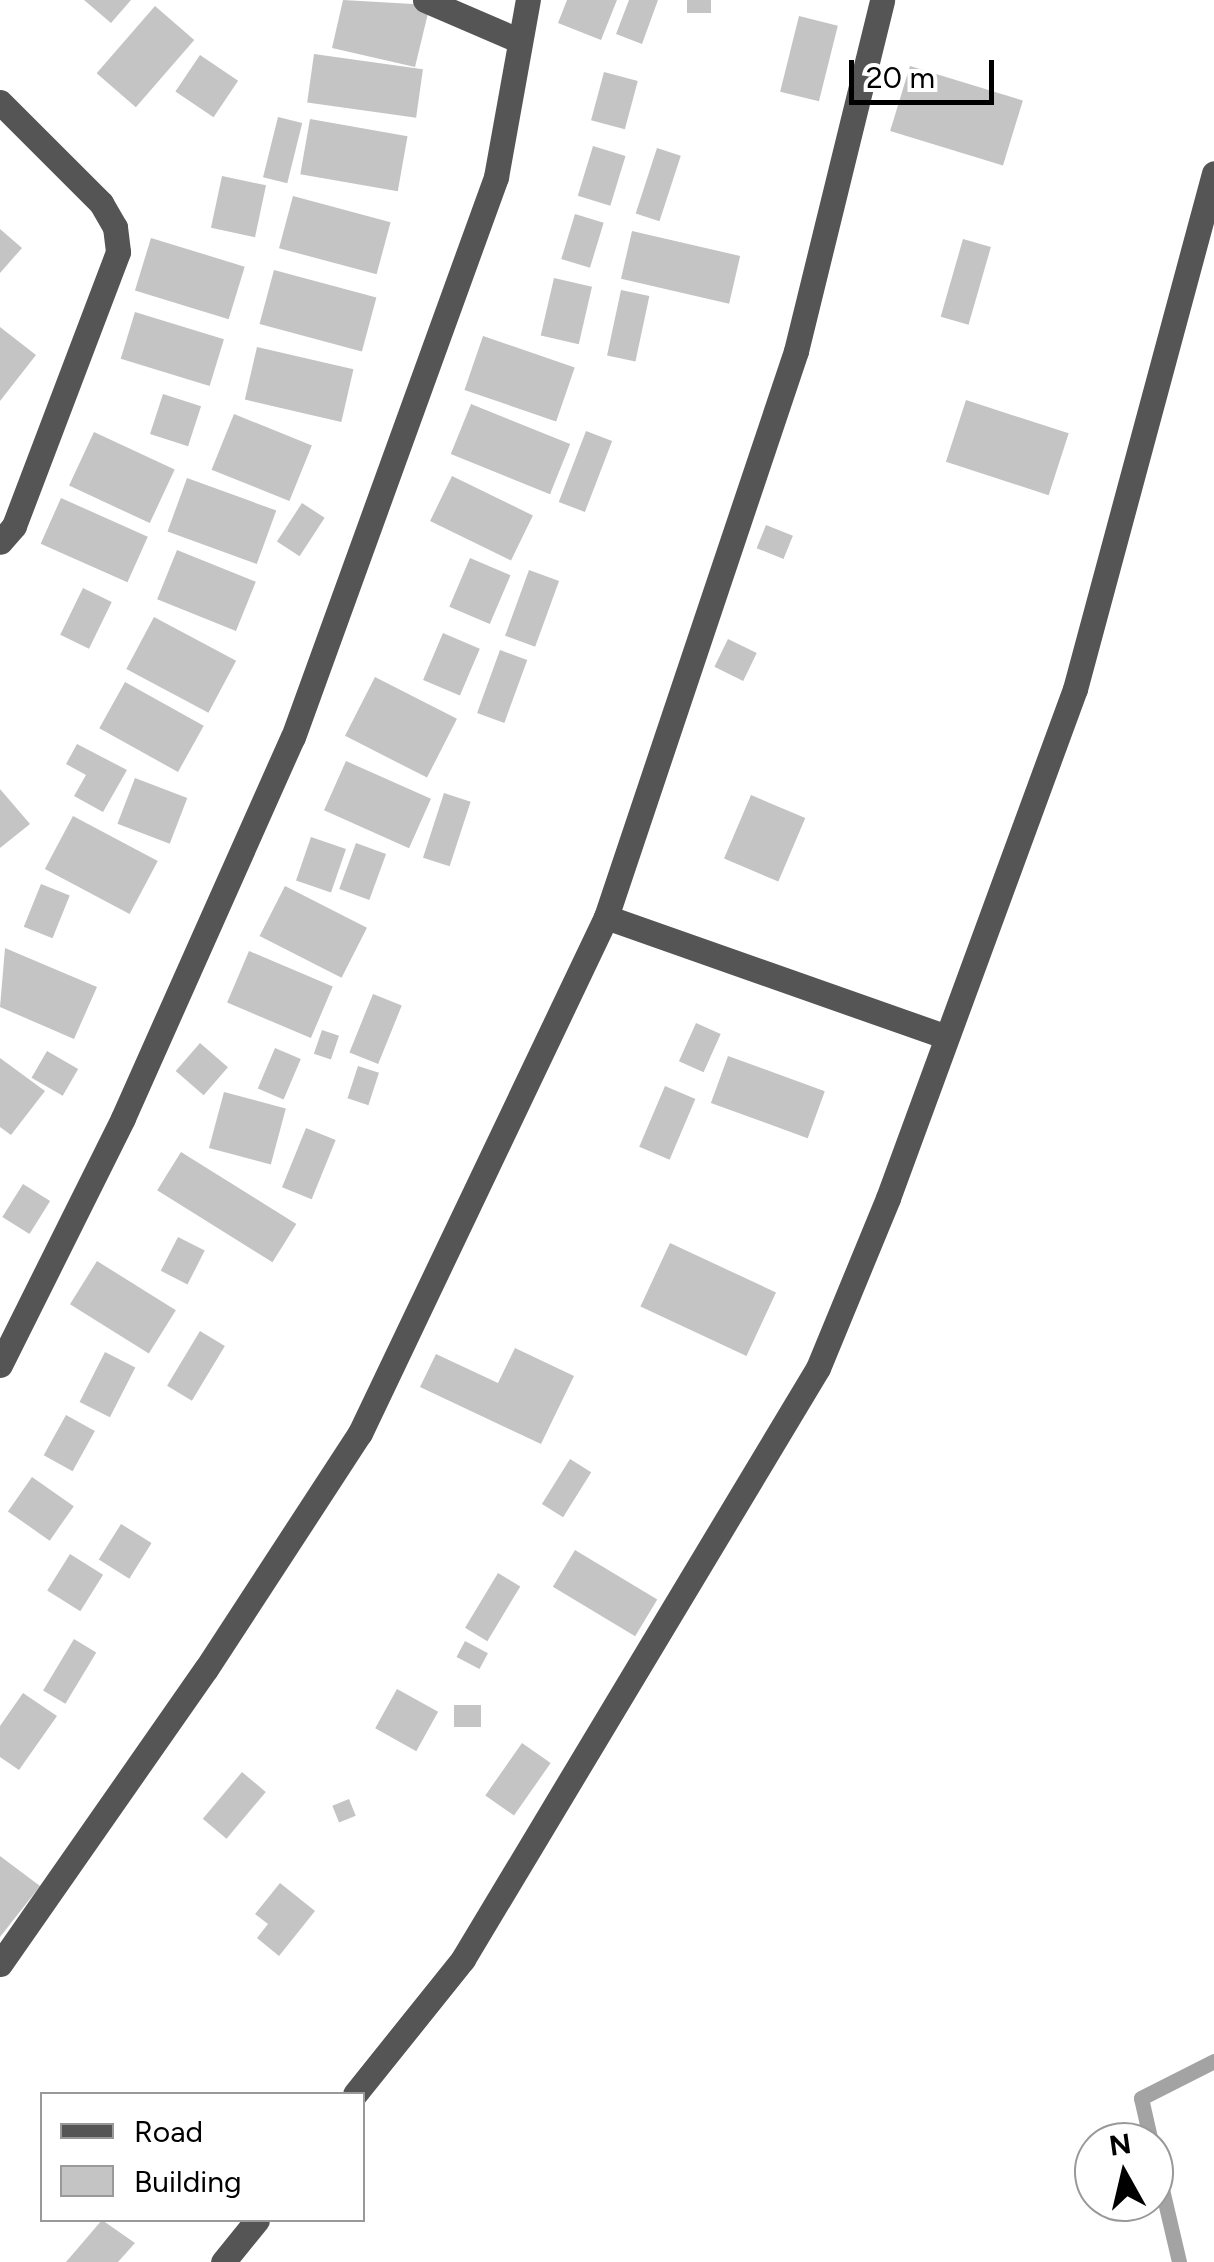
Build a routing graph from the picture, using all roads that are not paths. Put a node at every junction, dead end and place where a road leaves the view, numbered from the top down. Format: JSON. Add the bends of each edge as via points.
{"nodes":[{"id":1,"x":425,"y":0,"type":"edge"},
{"id":2,"x":528,"y":0,"type":"edge"},
{"id":3,"x":882,"y":0,"type":"edge"},
{"id":4,"x":520,"y":40,"type":"junction"},
{"id":5,"x":0,"y":102,"type":"edge"},
{"id":6,"x":1214,"y":174,"type":"edge"},
{"id":7,"x":0,"y":542,"type":"edge"},
{"id":8,"x":606,"y":917,"type":"junction"},
{"id":9,"x":943,"y":1036,"type":"junction"},
{"id":10,"x":0,"y":1365,"type":"edge"},
{"id":11,"x":0,"y":1964,"type":"edge"},
{"id":12,"x":358,"y":2092,"type":"edge"},
{"id":13,"x":254,"y":2222,"type":"edge"},
{"id":14,"x":223,"y":2262,"type":"edge"}],
"edges":[{"from":1,"to":4,"type":"street"},
{"from":2,"to":4,"type":"street"},
{"from":3,"to":8,"type":"street","via":[[796,351]]},
{"from":4,"to":10,"type":"street","via":[[496,177],[293,738],[123,1118]]},
{"from":5,"to":7,"type":"street","via":[[101,203],[115,227],[118,252],[14,526]]},
{"from":6,"to":9,"type":"street","via":[[1075,689]]},
{"from":8,"to":9,"type":"street"},
{"from":8,"to":11,"type":"street","via":[[360,1432],[206,1669]]},
{"from":9,"to":12,"type":"street","via":[[888,1198],[818,1368],[463,1959]]},
{"from":13,"to":14,"type":"street"}]}
